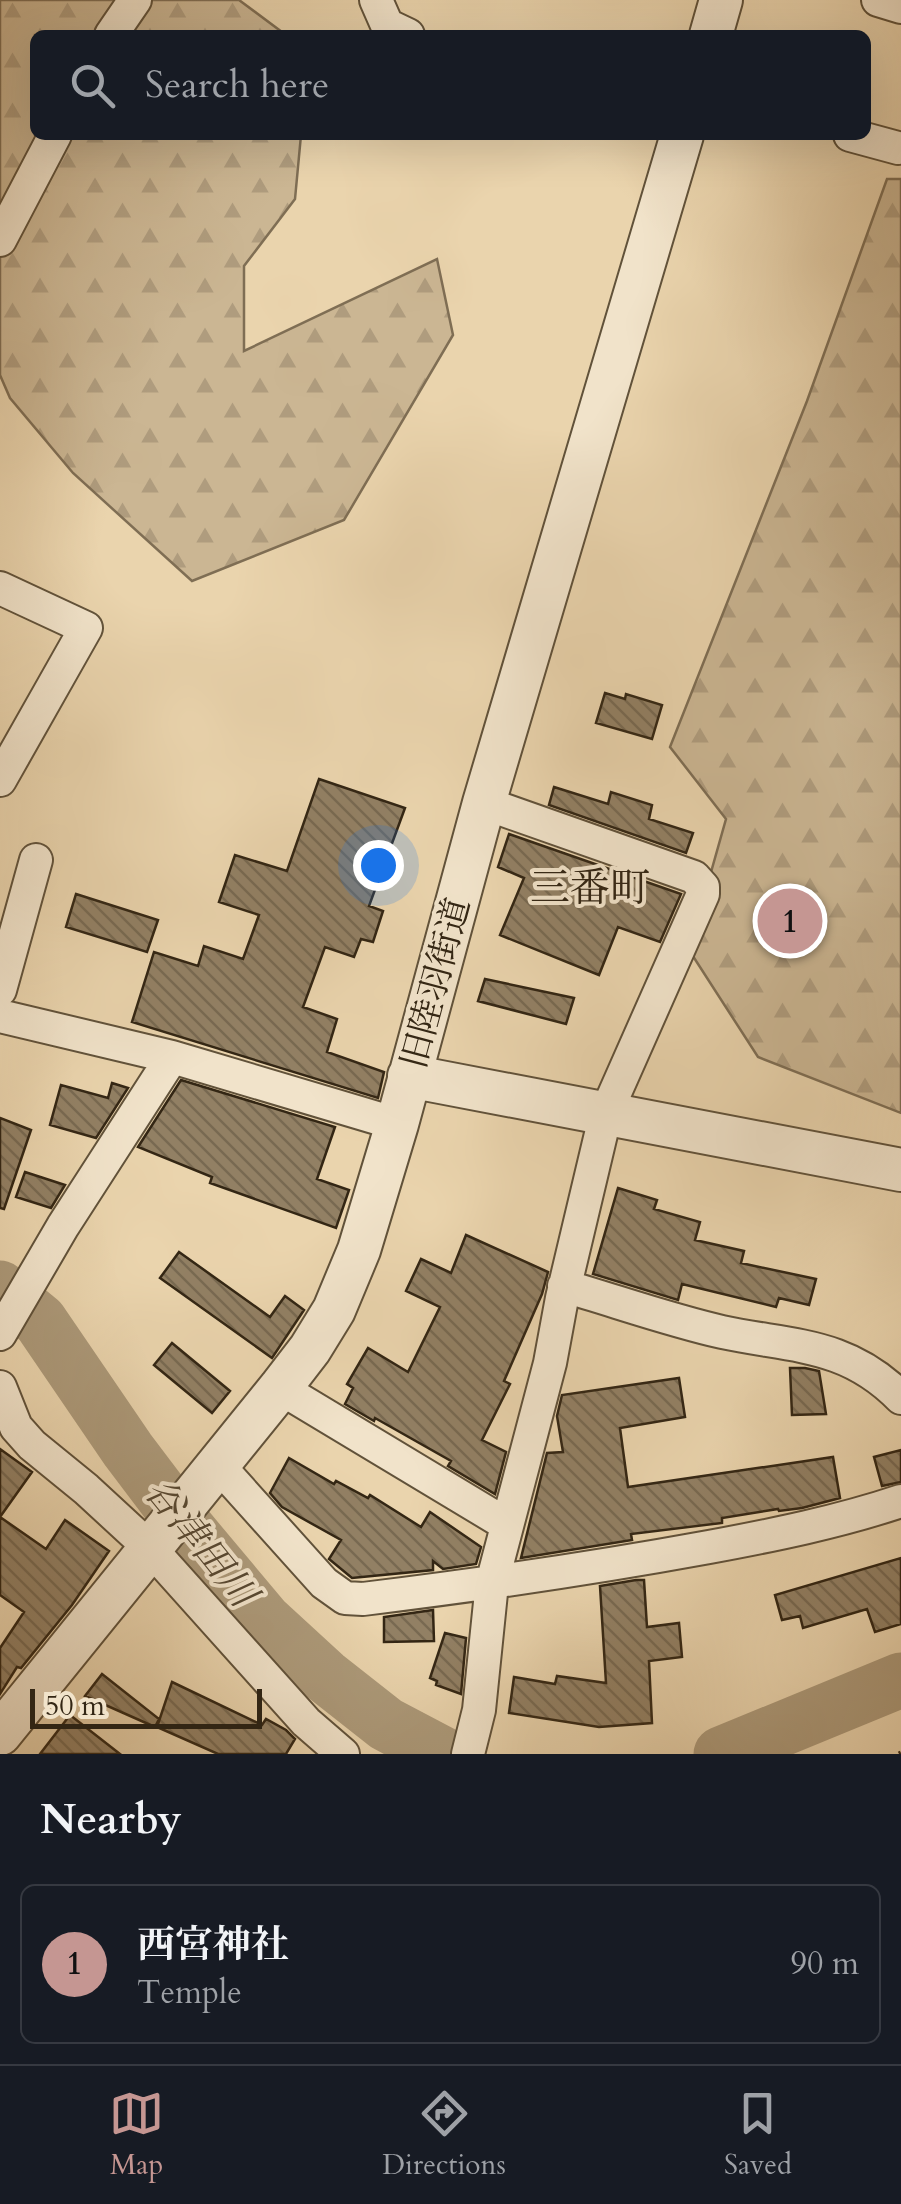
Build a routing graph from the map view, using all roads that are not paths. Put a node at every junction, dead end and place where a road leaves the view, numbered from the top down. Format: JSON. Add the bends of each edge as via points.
{"nodes":[{"id":1,"x":136,"y":0,"type":"edge"},
{"id":2,"x":376,"y":0,"type":"edge"},
{"id":3,"x":721,"y":0,"type":"edge"},
{"id":4,"x":878,"y":0,"type":"edge"},
{"id":5,"x":901,"y":7,"type":"edge"},
{"id":6,"x":115,"y":30,"type":"edge"},
{"id":7,"x":398,"y":30,"type":"edge"},
{"id":8,"x":712,"y":30,"type":"edge"},
{"id":9,"x":52,"y":140,"type":"edge"},
{"id":10,"x":681,"y":140,"type":"edge"},
{"id":11,"x":868,"y":140,"type":"edge"},
{"id":12,"x":898,"y":148,"type":"dead end"},
{"id":13,"x":0,"y":240,"type":"edge"},
{"id":14,"x":0,"y":588,"type":"edge"},
{"id":15,"x":0,"y":780,"type":"edge"},
{"id":16,"x":484,"y":804,"type":"junction"},
{"id":17,"x":36,"y":860,"type":"dead end"},
{"id":18,"x":0,"y":990,"type":"edge"},
{"id":19,"x":0,"y":1016,"type":"edge"},
{"id":20,"x":172,"y":1057,"type":"junction"},
{"id":21,"x":409,"y":1076,"type":"junction"},
{"id":22,"x":606,"y":1113,"type":"junction"},
{"id":23,"x":397,"y":1124,"type":"junction"},
{"id":24,"x":901,"y":1170,"type":"edge"},
{"id":25,"x":564,"y":1286,"type":"junction"},
{"id":26,"x":0,"y":1334,"type":"edge"},
{"id":27,"x":0,"y":1387,"type":"edge"},
{"id":28,"x":280,"y":1388,"type":"junction"},
{"id":29,"x":901,"y":1398,"type":"edge"},
{"id":30,"x":213,"y":1470,"type":"junction"},
{"id":31,"x":901,"y":1501,"type":"edge"},
{"id":32,"x":506,"y":1524,"type":"junction"},
{"id":33,"x":156,"y":1541,"type":"junction"},
{"id":34,"x":492,"y":1583,"type":"junction"},
{"id":35,"x":0,"y":1734,"type":"edge"},
{"id":36,"x":344,"y":1754,"type":"edge"},
{"id":37,"x":468,"y":1754,"type":"edge"}],
"edges":[{"from":1,"to":6,"type":"street"},
{"from":2,"to":7,"type":"street","via":[[387,24]]},
{"from":3,"to":8,"type":"street"},
{"from":4,"to":5,"type":"street"},
{"from":9,"to":13,"type":"street"},
{"from":10,"to":16,"type":"street","name":"旧陸羽街道"},
{"from":11,"to":12,"type":"street"},
{"from":14,"to":15,"type":"street","via":[[86,628]]},
{"from":16,"to":21,"type":"street","name":"旧陸羽街道"},
{"from":16,"to":22,"type":"street","via":[[694,877],[703,887]]},
{"from":17,"to":18,"type":"street"},
{"from":19,"to":20,"type":"street"},
{"from":20,"to":23,"type":"street"},
{"from":20,"to":26,"type":"street"},
{"from":21,"to":22,"type":"street"},
{"from":21,"to":23,"type":"street","name":"旧陸羽街道"},
{"from":22,"to":24,"type":"street"},
{"from":22,"to":25,"type":"street"},
{"from":23,"to":28,"type":"street","name":"旧陸羽街道","via":[[360,1250],[334,1310]]},
{"from":25,"to":29,"type":"street","via":[[721,1332],[821,1350],[886,1382]]},
{"from":25,"to":32,"type":"street"},
{"from":27,"to":33,"type":"street","via":[[16,1427],[32,1445]]},
{"from":28,"to":30,"type":"street","name":"旧陸羽街道"},
{"from":28,"to":32,"type":"street"},
{"from":30,"to":33,"type":"street","name":"旧陸羽街道"},
{"from":30,"to":34,"type":"street","via":[[345,1598]]},
{"from":31,"to":34,"type":"street","via":[[769,1536]]},
{"from":32,"to":34,"type":"street"},
{"from":33,"to":35,"type":"street","name":"旧陸羽街道"},
{"from":33,"to":36,"type":"street","via":[[306,1722]]},
{"from":34,"to":37,"type":"street"}]}
